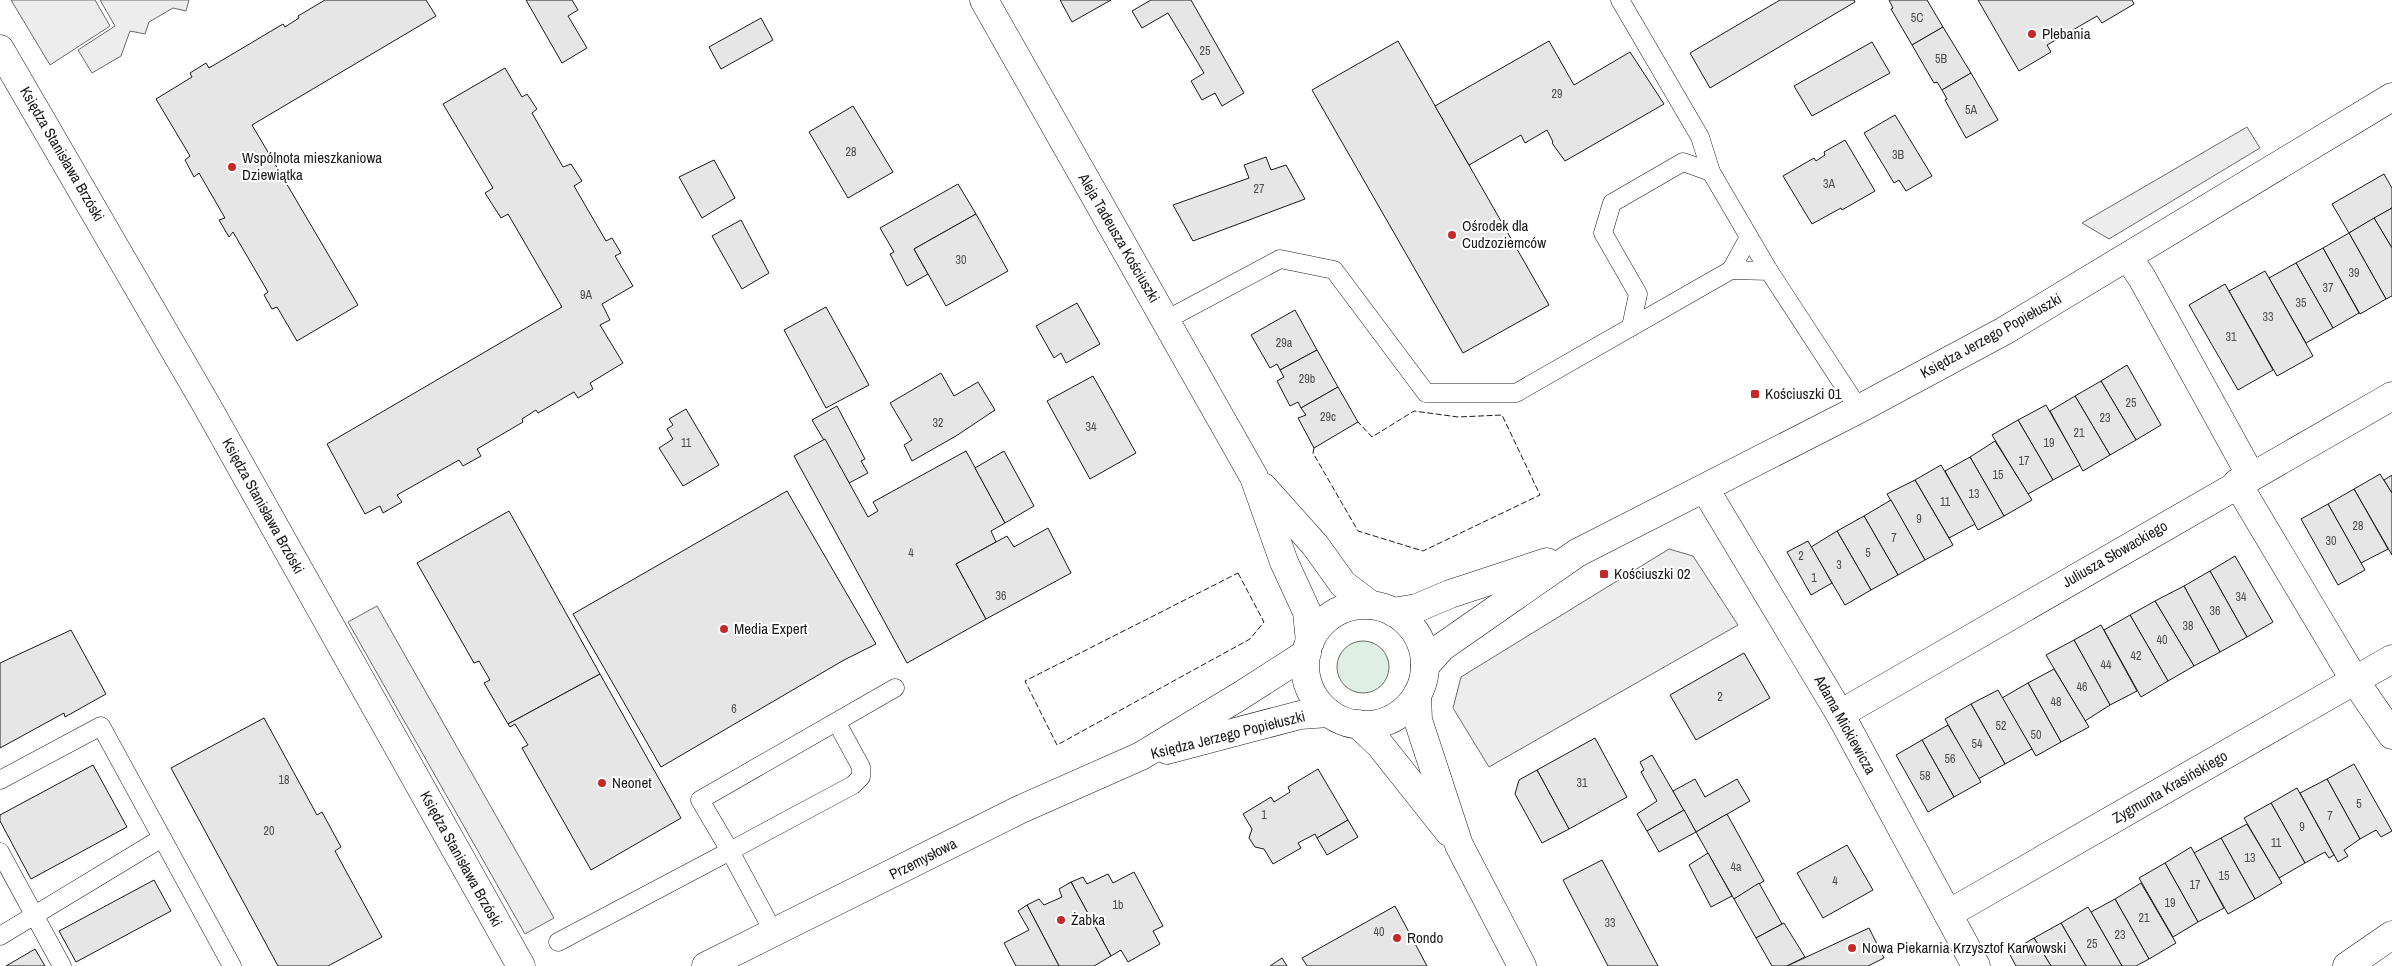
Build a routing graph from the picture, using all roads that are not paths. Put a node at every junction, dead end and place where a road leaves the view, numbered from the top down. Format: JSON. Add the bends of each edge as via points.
{"nodes":[{"id":1,"x":984,"y":0,"type":"edge"},
{"id":2,"x":1620,"y":0,"type":"edge"},
{"id":3,"x":0,"y":49,"type":"edge"},
{"id":4,"x":2392,"y":97,"type":"edge"},
{"id":5,"x":1711,"y":172,"type":"junction"},
{"id":6,"x":1749,"y":237,"type":"junction"},
{"id":7,"x":2128,"y":257,"type":"junction"},
{"id":8,"x":1731,"y":270,"type":"junction"},
{"id":9,"x":1769,"y":272,"type":"junction"},
{"id":10,"x":1638,"y":294,"type":"junction"},
{"id":11,"x":1667,"y":306,"type":"junction"},
{"id":12,"x":1166,"y":320,"type":"junction"},
{"id":13,"x":1631,"y":327,"type":"junction"},
{"id":14,"x":2392,"y":396,"type":"edge"},
{"id":15,"x":1859,"y":410,"type":"junction"},
{"id":16,"x":1254,"y":476,"type":"junction"},
{"id":17,"x":2244,"y":479,"type":"junction"},
{"id":18,"x":1705,"y":489,"type":"junction"},
{"id":19,"x":1577,"y":553,"type":"junction"},
{"id":20,"x":1382,"y":608,"type":"junction"},
{"id":21,"x":1308,"y":647,"type":"junction"},
{"id":22,"x":2392,"y":659,"type":"edge"},
{"id":23,"x":1426,"y":666,"type":"junction"},
{"id":24,"x":2355,"y":681,"type":"junction"},
{"id":25,"x":895,"y":688,"type":"dead end"},
{"id":26,"x":1417,"y":695,"type":"junction"},
{"id":27,"x":1329,"y":713,"type":"junction"},
{"id":28,"x":1840,"y":714,"type":"junction"},
{"id":29,"x":837,"y":723,"type":"junction"},
{"id":30,"x":1358,"y":724,"type":"junction"},
{"id":31,"x":2392,"y":735,"type":"edge"},
{"id":32,"x":1141,"y":756,"type":"junction"},
{"id":33,"x":0,"y":780,"type":"edge"},
{"id":34,"x":162,"y":838,"type":"junction"},
{"id":35,"x":1459,"y":844,"type":"junction"},
{"id":36,"x":730,"y":851,"type":"junction"},
{"id":37,"x":0,"y":852,"type":"edge"},
{"id":38,"x":1948,"y":914,"type":"junction"},
{"id":39,"x":34,"y":915,"type":"junction"},
{"id":40,"x":773,"y":931,"type":"junction"},
{"id":41,"x":2392,"y":935,"type":"edge"},
{"id":42,"x":0,"y":936,"type":"edge"},
{"id":43,"x":558,"y":942,"type":"dead end"},
{"id":44,"x":62,"y":966,"type":"edge"},
{"id":45,"x":232,"y":966,"type":"edge"},
{"id":46,"x":521,"y":966,"type":"edge"},
{"id":47,"x":706,"y":966,"type":"edge"},
{"id":48,"x":1522,"y":966,"type":"edge"},
{"id":49,"x":1976,"y":966,"type":"edge"},
{"id":50,"x":2347,"y":966,"type":"edge"}],
"edges":[{"from":1,"to":12,"type":"street","name":"Aleja Tadeusza Kościuszki"},
{"from":2,"to":5,"type":"lane","via":[[1700,137]]},
{"from":3,"to":46,"type":"street","name":"Księdza Stanisława Brzóski","via":[[207,406]]},
{"from":4,"to":7,"type":"street","name":"Księdza Jerzego Popiełuszki"},
{"from":5,"to":6,"type":"lane"},
{"from":5,"to":10,"type":"lane","via":[[1683,162],[1612,203],[1603,232]]},
{"from":6,"to":8,"type":"lane"},
{"from":6,"to":9,"type":"lane"},
{"from":7,"to":15,"type":"street","name":"Księdza Jerzego Popiełuszki","via":[[2004,331]]},
{"from":7,"to":17,"type":"street","via":[[2142,278]]},
{"from":8,"to":9,"type":"lane"},
{"from":8,"to":11,"type":"lane"},
{"from":9,"to":15,"type":"lane"},
{"from":10,"to":11,"type":"lane"},
{"from":10,"to":13,"type":"lane"},
{"from":11,"to":13,"type":"lane"},
{"from":12,"to":13,"type":"lane","via":[[1280,260],[1334,270],[1426,393],[1516,393]]},
{"from":12,"to":16,"type":"street","name":"Aleja Tadeusza Kościuszki"},
{"from":14,"to":17,"type":"street","name":"Juliusza Słowackiego"},
{"from":15,"to":18,"type":"street","name":"Księdza Jerzego Popiełuszki"},
{"from":16,"to":20,"type":"street","name":"Aleja Tadeusza Kościuszki","via":[[1315,544],[1343,584]]},
{"from":16,"to":21,"type":"street","name":"Aleja Tadeusza Kościuszki","via":[[1284,562],[1307,612]]},
{"from":17,"to":24,"type":"street"},
{"from":17,"to":28,"type":"street","name":"Juliusza Słowackiego"},
{"from":18,"to":19,"type":"street","name":"Księdza Jerzego Popiełuszki"},
{"from":18,"to":28,"type":"street","name":"Adama Mickiewicza"},
{"from":19,"to":20,"type":"street","name":"Księdza Jerzego Popiełuszki","via":[[1450,594],[1417,608]]},
{"from":19,"to":23,"type":"street","name":"Księdza Jerzego Popiełuszki","via":[[1450,641]]},
{"from":20,"to":21,"type":"street","via":[[1358,605],[1334,614],[1316,631]]},
{"from":20,"to":23,"type":"street","via":[[1403,618],[1417,634]]},
{"from":21,"to":27,"type":"street","via":[[1306,666],[1312,692]]},
{"from":21,"to":32,"type":"street","name":"Księdza Jerzego Popiełuszki","via":[[1240,696]]},
{"from":22,"to":24,"type":"street","name":"Zygmunta Krasińskiego"},
{"from":23,"to":26,"type":"street"},
{"from":24,"to":31,"type":"street"},
{"from":24,"to":38,"type":"street","name":"Zygmunta Krasińskiego"},
{"from":25,"to":29,"type":"lane"},
{"from":26,"to":30,"type":"street","via":[[1406,709],[1392,718],[1376,724]]},
{"from":26,"to":35,"type":"street","via":[[1418,720]]},
{"from":27,"to":30,"type":"street"},
{"from":27,"to":32,"type":"street","name":"Księdza Jerzego Popiełuszki","via":[[1300,715]]},
{"from":28,"to":38,"type":"street","name":"Adama Mickiewicza"},
{"from":29,"to":36,"type":"lane","via":[[861,766],[861,777],[853,785]]},
{"from":29,"to":36,"type":"lane","via":[[700,800]]},
{"from":30,"to":35,"type":"street","via":[[1380,745]]},
{"from":32,"to":40,"type":"street","name":"Przemysłowa","via":[[1018,810]]},
{"from":33,"to":34,"type":"lane","via":[[101,726]]},
{"from":34,"to":39,"type":"lane"},
{"from":34,"to":45,"type":"lane"},
{"from":35,"to":48,"type":"street"},
{"from":36,"to":40,"type":"lane"},
{"from":36,"to":43,"type":"lane"},
{"from":37,"to":39,"type":"lane"},
{"from":38,"to":49,"type":"street","name":"Adama Mickiewicza"},
{"from":39,"to":42,"type":"lane"},
{"from":39,"to":44,"type":"lane"},
{"from":40,"to":47,"type":"street","name":"Przemysłowa"},
{"from":41,"to":50,"type":"street"}]}
